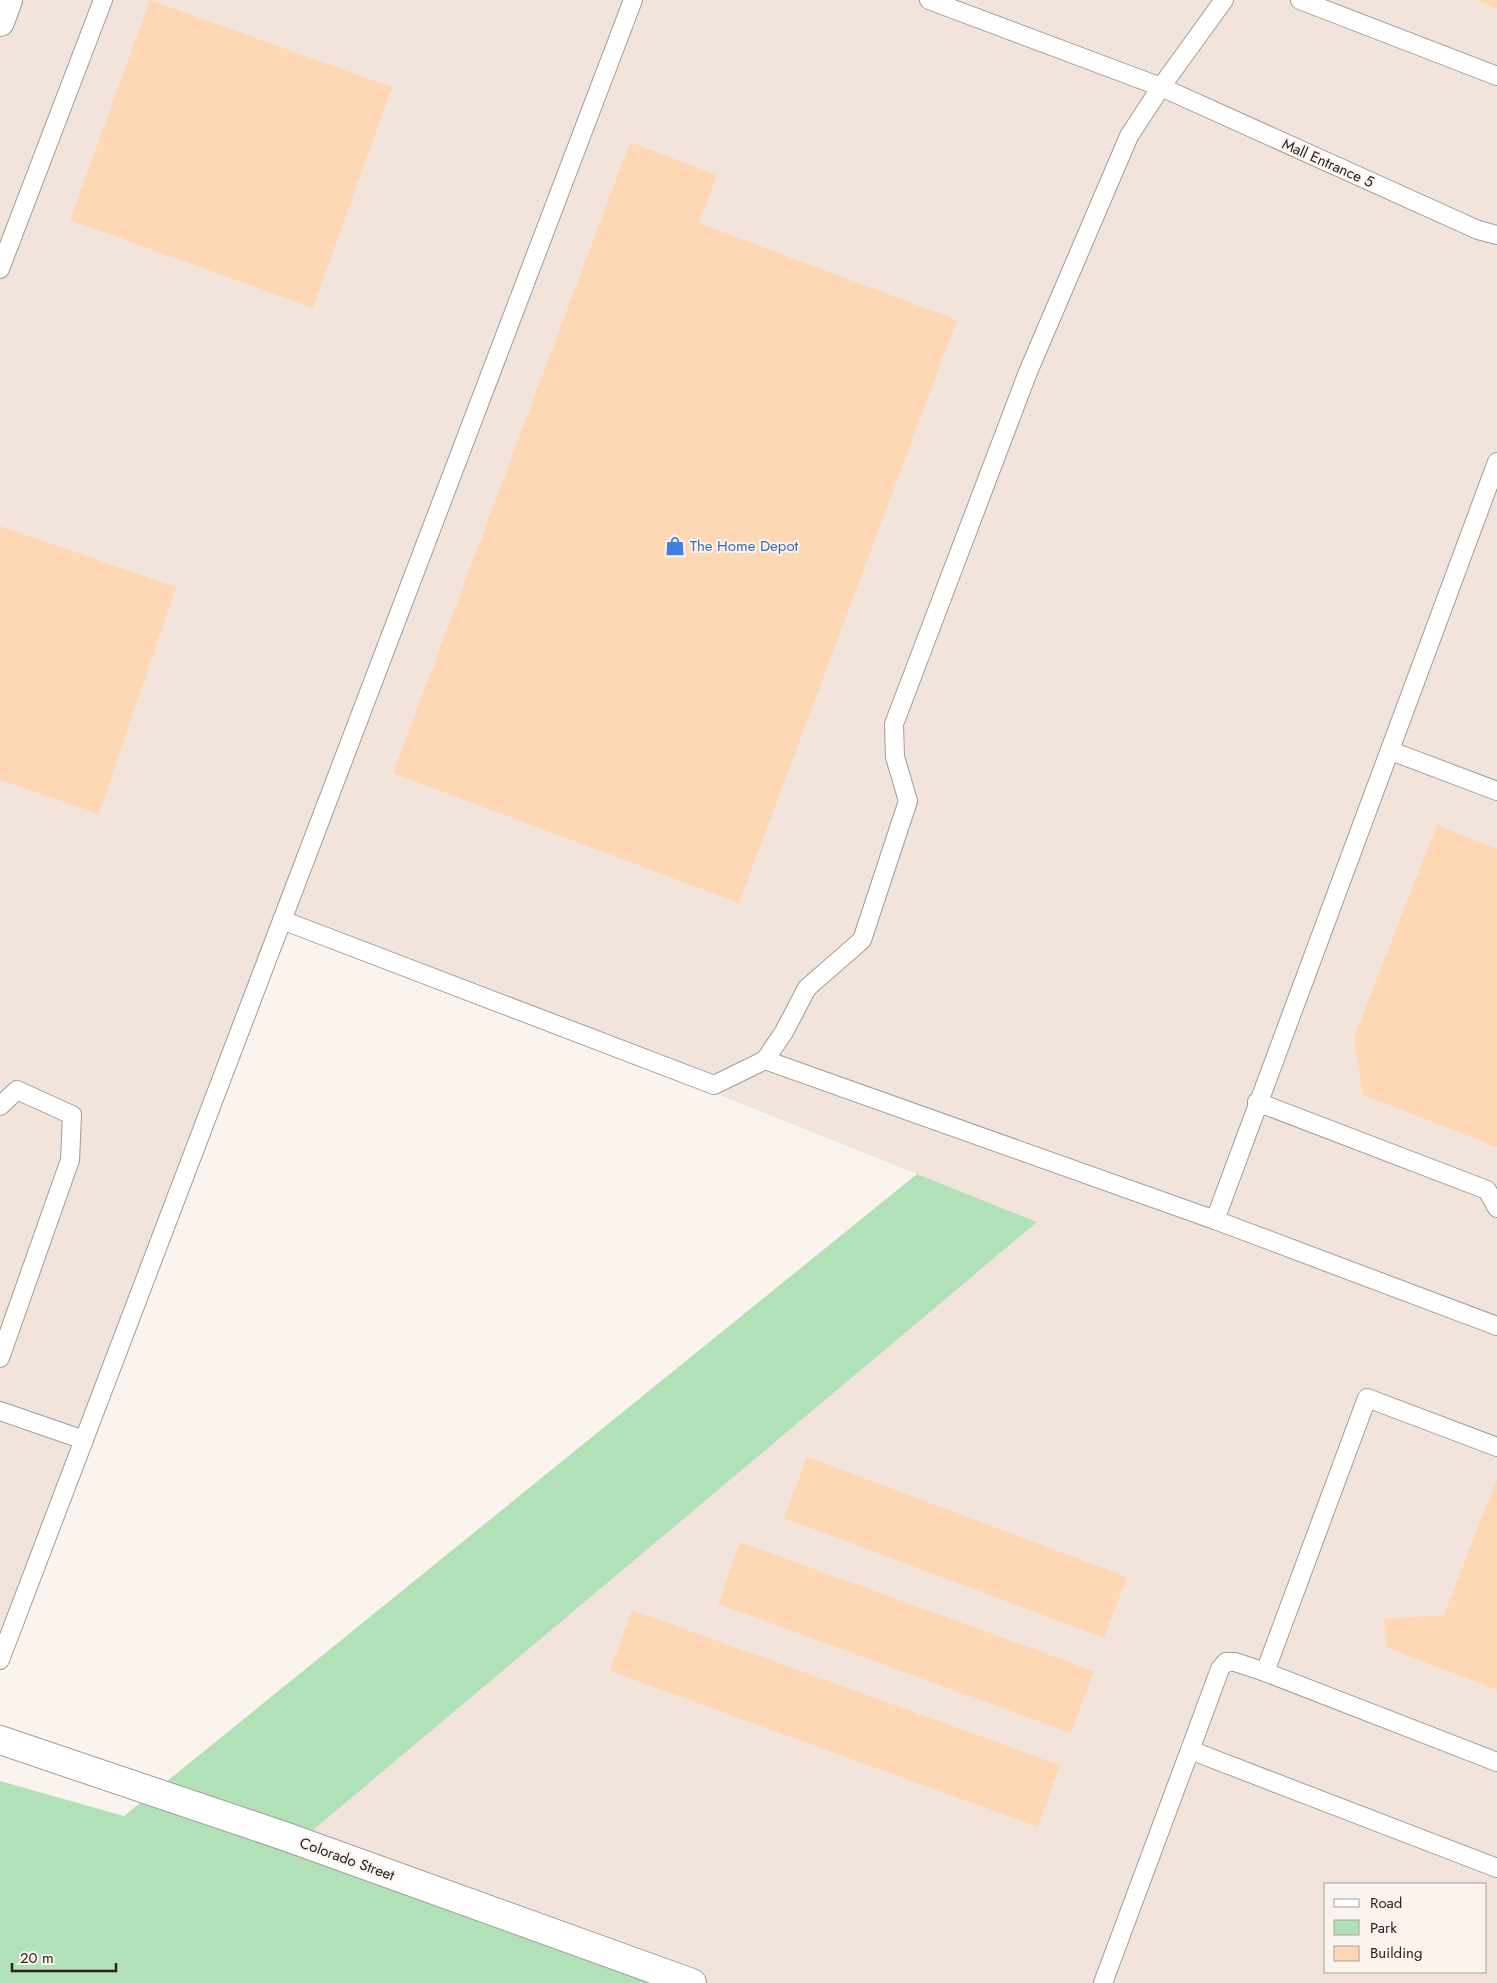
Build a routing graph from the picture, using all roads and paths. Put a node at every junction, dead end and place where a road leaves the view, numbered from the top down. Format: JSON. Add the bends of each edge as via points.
{"nodes":[{"id":1,"x":8,"y":0,"type":"edge"},
{"id":2,"x":103,"y":0,"type":"edge"},
{"id":3,"x":633,"y":0,"type":"edge"},
{"id":4,"x":929,"y":0,"type":"edge"},
{"id":5,"x":1224,"y":0,"type":"edge"},
{"id":6,"x":1300,"y":0,"type":"edge"},
{"id":7,"x":0,"y":22,"type":"edge"},
{"id":8,"x":1497,"y":76,"type":"edge"},
{"id":9,"x":1160,"y":87,"type":"junction"},
{"id":10,"x":1497,"y":235,"type":"edge"},
{"id":11,"x":0,"y":269,"type":"edge"},
{"id":12,"x":1497,"y":462,"type":"edge"},
{"id":13,"x":1391,"y":751,"type":"junction"},
{"id":14,"x":1497,"y":792,"type":"edge"},
{"id":15,"x":282,"y":920,"type":"junction"},
{"id":16,"x":765,"y":1060,"type":"junction"},
{"id":17,"x":1257,"y":1102,"type":"junction"},
{"id":18,"x":0,"y":1106,"type":"edge"},
{"id":19,"x":1497,"y":1208,"type":"edge"},
{"id":20,"x":1214,"y":1220,"type":"junction"},
{"id":21,"x":1497,"y":1326,"type":"edge"},
{"id":22,"x":0,"y":1358,"type":"edge"},
{"id":23,"x":0,"y":1411,"type":"edge"},
{"id":24,"x":84,"y":1440,"type":"junction"},
{"id":25,"x":1497,"y":1447,"type":"edge"},
{"id":26,"x":0,"y":1660,"type":"edge"},
{"id":27,"x":1265,"y":1672,"type":"junction"},
{"id":28,"x":0,"y":1740,"type":"edge"},
{"id":29,"x":1190,"y":1750,"type":"junction"},
{"id":30,"x":1497,"y":1762,"type":"edge"},
{"id":31,"x":1497,"y":1868,"type":"edge"},
{"id":32,"x":692,"y":1983,"type":"edge"},
{"id":33,"x":1103,"y":1983,"type":"edge"}],
"edges":[{"from":1,"to":7,"type":"street"},
{"from":2,"to":11,"type":"lane"},
{"from":3,"to":15,"type":"lane"},
{"from":4,"to":9,"type":"lane","name":"Mall Entrance 5"},
{"from":5,"to":9,"type":"lane"},
{"from":6,"to":8,"type":"lane"},
{"from":9,"to":10,"type":"lane","name":"Mall Entrance 5","via":[[1478,230]]},
{"from":9,"to":16,"type":"lane","via":[[1129,136],[1028,372],[894,724],[895,757],[908,802],[862,940],[807,988]]},
{"from":12,"to":13,"type":"lane"},
{"from":13,"to":14,"type":"lane"},
{"from":13,"to":17,"type":"lane"},
{"from":15,"to":16,"type":"lane","via":[[714,1085]]},
{"from":15,"to":24,"type":"lane"},
{"from":16,"to":20,"type":"lane"},
{"from":17,"to":19,"type":"lane","via":[[1487,1190]]},
{"from":17,"to":20,"type":"lane"},
{"from":18,"to":22,"type":"lane","via":[[16,1090],[72,1115],[70,1160]]},
{"from":20,"to":21,"type":"lane"},
{"from":23,"to":24,"type":"lane"},
{"from":24,"to":26,"type":"lane"},
{"from":25,"to":27,"type":"lane","via":[[1367,1398]]},
{"from":27,"to":29,"type":"lane","via":[[1226,1662],[1220,1669]]},
{"from":27,"to":30,"type":"lane"},
{"from":28,"to":32,"type":"street","name":"Colorado Street","via":[[287,1837]]},
{"from":29,"to":31,"type":"lane"},
{"from":29,"to":33,"type":"lane"}]}
